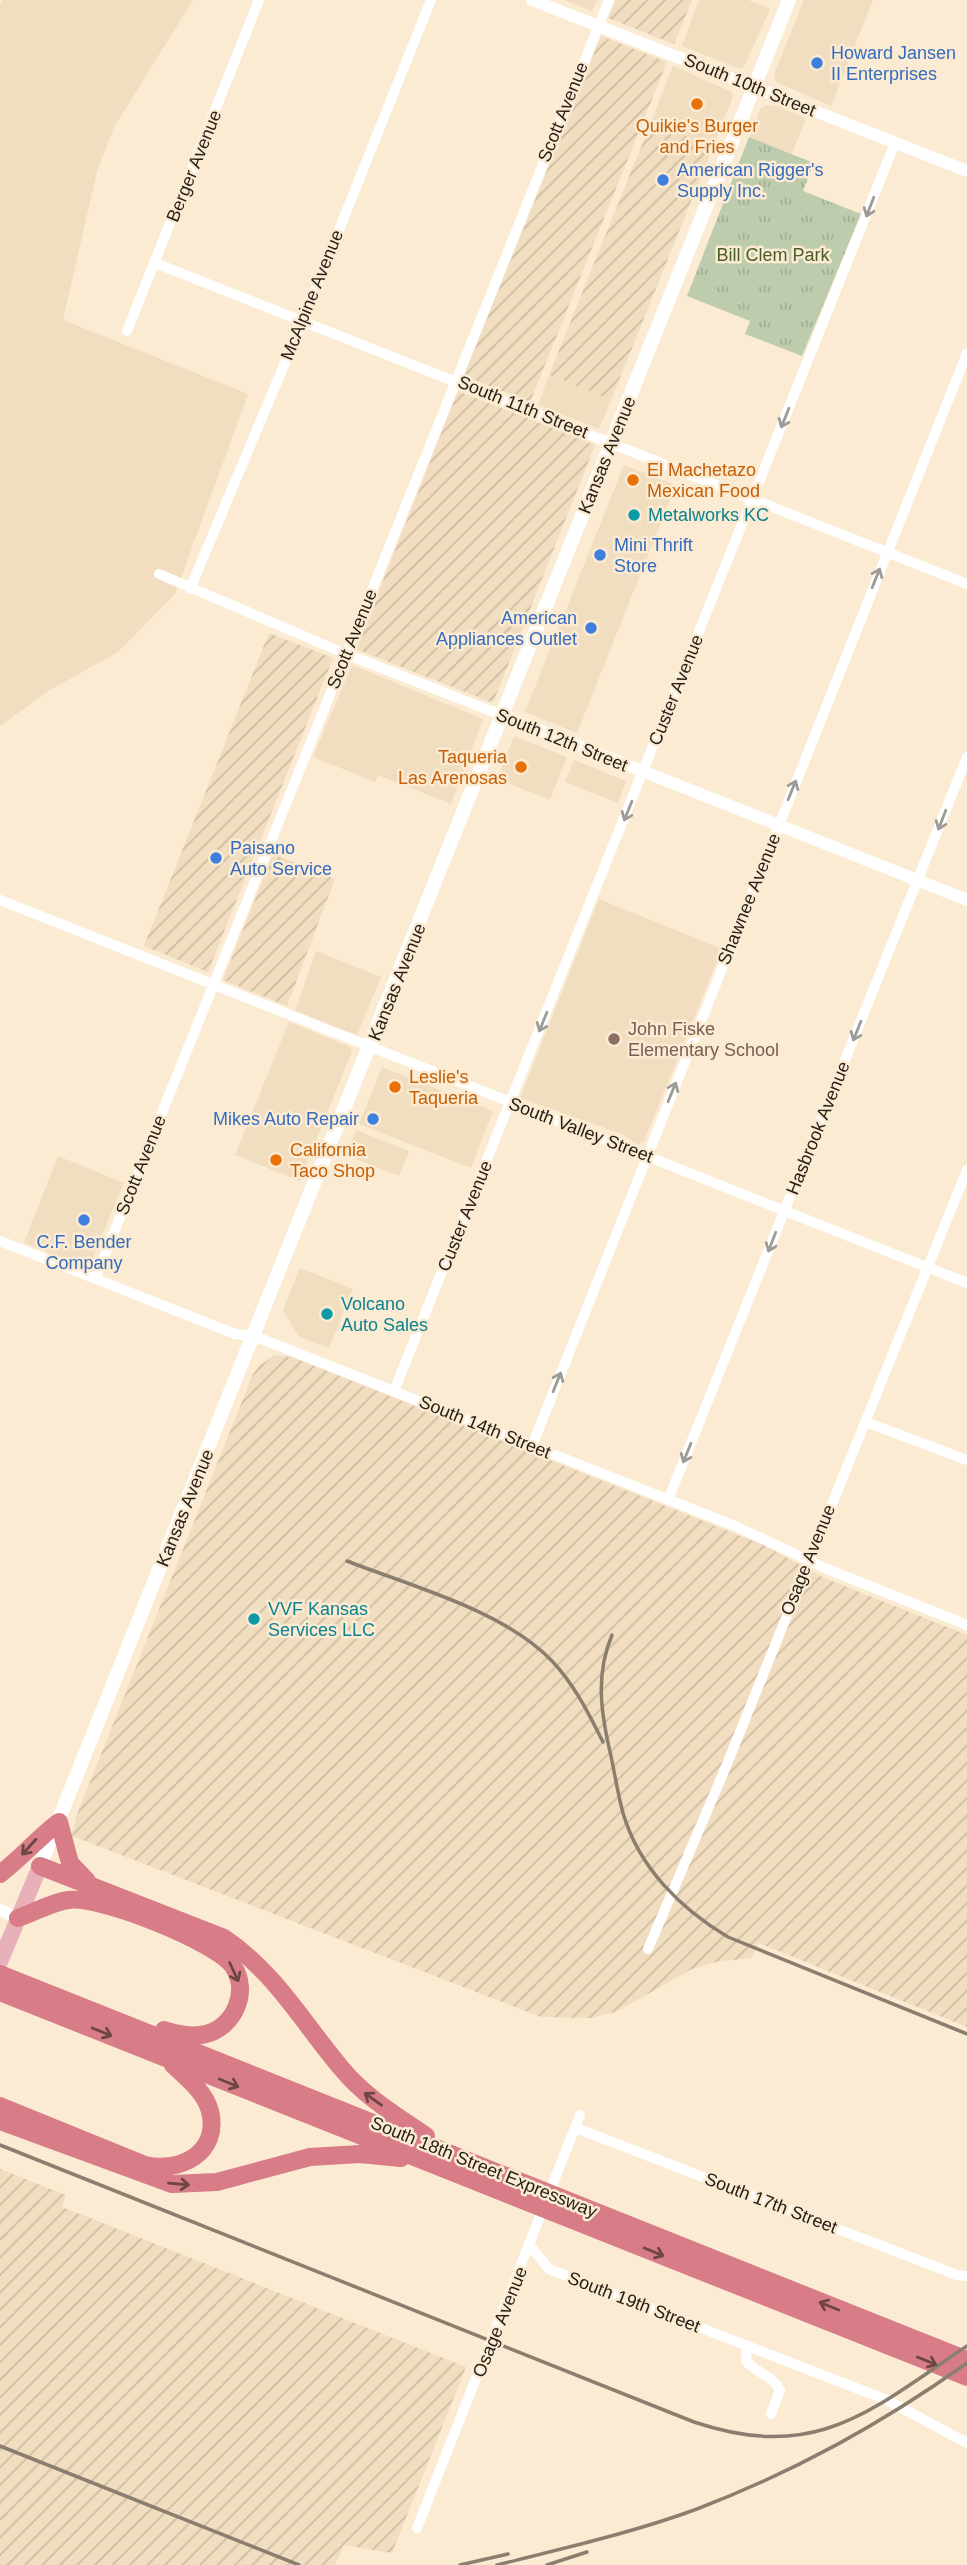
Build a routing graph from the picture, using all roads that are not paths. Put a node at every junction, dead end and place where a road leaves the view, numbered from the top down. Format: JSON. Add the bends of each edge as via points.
{"nodes":[{"id":1,"x":259,"y":0,"type":"edge"},
{"id":2,"x":431,"y":0,"type":"edge"},
{"id":3,"x":532,"y":0,"type":"edge"},
{"id":4,"x":608,"y":0,"type":"edge"},
{"id":5,"x":789,"y":0,"type":"edge"},
{"id":6,"x":598,"y":26,"type":"junction"},
{"id":7,"x":754,"y":86,"type":"junction"},
{"id":8,"x":895,"y":143,"type":"junction"},
{"id":9,"x":967,"y":171,"type":"edge"},
{"id":10,"x":155,"y":263,"type":"junction"},
{"id":11,"x":303,"y":320,"type":"junction"},
{"id":12,"x":127,"y":331,"type":"dead end"},
{"id":13,"x":967,"y":353,"type":"edge"},
{"id":14,"x":456,"y":380,"type":"junction"},
{"id":15,"x":612,"y":443,"type":"junction"},
{"id":16,"x":752,"y":498,"type":"junction"},
{"id":17,"x":887,"y":553,"type":"junction"},
{"id":18,"x":159,"y":574,"type":"dead end"},
{"id":19,"x":967,"y":584,"type":"edge"},
{"id":20,"x":190,"y":589,"type":"junction"},
{"id":21,"x":346,"y":654,"type":"junction"},
{"id":22,"x":504,"y":716,"type":"junction"},
{"id":23,"x":967,"y":757,"type":"edge"},
{"id":24,"x":643,"y":773,"type":"junction"},
{"id":25,"x":778,"y":826,"type":"junction"},
{"id":26,"x":918,"y":881,"type":"junction"},
{"id":27,"x":0,"y":900,"type":"edge"},
{"id":28,"x":967,"y":900,"type":"edge"},
{"id":29,"x":213,"y":985,"type":"junction"},
{"id":30,"x":371,"y":1048,"type":"junction"},
{"id":31,"x":510,"y":1102,"type":"junction"},
{"id":32,"x":646,"y":1156,"type":"junction"},
{"id":33,"x":967,"y":1170,"type":"edge"},
{"id":34,"x":784,"y":1211,"type":"junction"},
{"id":35,"x":0,"y":1241,"type":"edge"},
{"id":36,"x":928,"y":1268,"type":"junction"},
{"id":37,"x":96,"y":1277,"type":"junction"},
{"id":38,"x":967,"y":1283,"type":"edge"},
{"id":39,"x":254,"y":1336,"type":"junction"},
{"id":40,"x":394,"y":1391,"type":"junction"},
{"id":41,"x":866,"y":1422,"type":"junction"},
{"id":42,"x":531,"y":1446,"type":"junction"},
{"id":43,"x":967,"y":1460,"type":"edge"},
{"id":44,"x":668,"y":1500,"type":"junction"},
{"id":45,"x":808,"y":1560,"type":"junction"},
{"id":46,"x":967,"y":1626,"type":"edge"},
{"id":47,"x":59,"y":1822,"type":"junction"},
{"id":48,"x":40,"y":1866,"type":"junction"},
{"id":49,"x":0,"y":1874,"type":"edge"},
{"id":50,"x":92,"y":1886,"type":"junction"},
{"id":51,"x":0,"y":1909,"type":"edge"},
{"id":52,"x":19,"y":1918,"type":"junction"},
{"id":53,"x":648,"y":1950,"type":"dead end"},
{"id":54,"x":0,"y":1962,"type":"edge"},
{"id":55,"x":0,"y":1974,"type":"edge"},
{"id":56,"x":0,"y":1992,"type":"edge"},
{"id":57,"x":43,"y":2000,"type":"junction"},
{"id":58,"x":130,"y":2026,"type":"junction"},
{"id":59,"x":166,"y":2057,"type":"junction"},
{"id":60,"x":1,"y":2109,"type":"edge"},
{"id":61,"x":580,"y":2115,"type":"dead end"},
{"id":62,"x":576,"y":2128,"type":"junction"},
{"id":63,"x":449,"y":2152,"type":"junction"},
{"id":64,"x":424,"y":2160,"type":"junction"},
{"id":65,"x":501,"y":2183,"type":"junction"},
{"id":66,"x":530,"y":2246,"type":"junction"},
{"id":67,"x":967,"y":2276,"type":"edge"},
{"id":68,"x":890,"y":2338,"type":"junction"},
{"id":69,"x":747,"y":2345,"type":"junction"},
{"id":70,"x":967,"y":2360,"type":"edge"},
{"id":71,"x":967,"y":2377,"type":"edge"},
{"id":72,"x":771,"y":2414,"type":"dead end"},
{"id":73,"x":967,"y":2444,"type":"edge"},
{"id":74,"x":417,"y":2528,"type":"dead end"}],
"edges":[{"from":1,"to":10,"type":"street","name":"Berger Avenue"},
{"from":2,"to":11,"type":"street","name":"McAlpine Avenue"},
{"from":3,"to":6,"type":"street","name":"South 10th Street"},
{"from":4,"to":6,"type":"street","name":"Scott Avenue"},
{"from":5,"to":7,"type":"main road","name":"Kansas Avenue"},
{"from":6,"to":7,"type":"street","name":"South 10th Street"},
{"from":6,"to":14,"type":"street","name":"Scott Avenue"},
{"from":7,"to":8,"type":"street","name":"South 10th Street"},
{"from":7,"to":15,"type":"main road","name":"Kansas Avenue"},
{"from":8,"to":9,"type":"street","name":"South 10th Street"},
{"from":8,"to":16,"type":"street","name":"Custer Avenue","one_way":true},
{"from":10,"to":11,"type":"street","name":"South 11th Street"},
{"from":10,"to":12,"type":"street","name":"Berger Avenue"},
{"from":11,"to":14,"type":"street","name":"South 11th Street"},
{"from":11,"to":20,"type":"street","name":"McAlpine Avenue"},
{"from":13,"to":17,"type":"street","name":"Shawnee Avenue"},
{"from":14,"to":15,"type":"street","name":"South 11th Street"},
{"from":14,"to":21,"type":"street","name":"Scott Avenue"},
{"from":15,"to":16,"type":"street","name":"South 11th Street"},
{"from":15,"to":22,"type":"main road","name":"Kansas Avenue"},
{"from":16,"to":17,"type":"street","name":"South 11th Street"},
{"from":16,"to":24,"type":"street","name":"Custer Avenue"},
{"from":17,"to":19,"type":"street","name":"South 11th Street"},
{"from":25,"to":17,"type":"street","name":"Shawnee Avenue","one_way":true},
{"from":18,"to":20,"type":"street","name":"South 12th Street"},
{"from":20,"to":21,"type":"street","name":"South 12th Street"},
{"from":21,"to":22,"type":"street","name":"South 12th Street"},
{"from":21,"to":29,"type":"street","name":"Scott Avenue"},
{"from":22,"to":24,"type":"street","name":"South 12th Street"},
{"from":22,"to":30,"type":"main road","name":"Kansas Avenue"},
{"from":23,"to":26,"type":"street","name":"Hasbrook Avenue","one_way":true},
{"from":24,"to":25,"type":"street","name":"South 12th Street"},
{"from":24,"to":31,"type":"street","name":"Custer Avenue","one_way":true},
{"from":25,"to":26,"type":"street","name":"South 12th Street"},
{"from":32,"to":25,"type":"street","name":"Shawnee Avenue","one_way":true},
{"from":26,"to":28,"type":"street","name":"South 12th Street"},
{"from":26,"to":34,"type":"street","name":"Hasbrook Avenue","one_way":true},
{"from":27,"to":29,"type":"street","name":"South Valley Street"},
{"from":29,"to":30,"type":"street","name":"South Valley Street"},
{"from":29,"to":37,"type":"street","name":"Scott Avenue"},
{"from":30,"to":31,"type":"street","name":"South Valley Street"},
{"from":30,"to":39,"type":"main road","name":"Kansas Avenue"},
{"from":31,"to":32,"type":"street","name":"South Valley Street"},
{"from":31,"to":40,"type":"street","name":"Custer Avenue"},
{"from":32,"to":34,"type":"street","name":"South Valley Street"},
{"from":42,"to":32,"type":"street","name":"Shawnee Avenue","one_way":true},
{"from":33,"to":36,"type":"street","name":"Osage Avenue"},
{"from":34,"to":36,"type":"street","name":"South Valley Street"},
{"from":34,"to":44,"type":"street","name":"Hasbrook Avenue","one_way":true},
{"from":35,"to":37,"type":"street","name":"South 14th Street"},
{"from":36,"to":38,"type":"street","name":"South Valley Street"},
{"from":36,"to":41,"type":"street","name":"Osage Avenue"},
{"from":37,"to":39,"type":"street","name":"South 14th Street","via":[[235,1334]]},
{"from":39,"to":40,"type":"street","name":"South 14th Street"},
{"from":39,"to":47,"type":"main road","name":"Kansas Avenue"},
{"from":40,"to":42,"type":"street","name":"South 14th Street"},
{"from":41,"to":43,"type":"street"},
{"from":41,"to":45,"type":"street","name":"Osage Avenue"},
{"from":42,"to":44,"type":"street","name":"South 14th Street"},
{"from":44,"to":45,"type":"street","name":"South 14th Street"},
{"from":45,"to":46,"type":"street","name":"South 14th Street"},
{"from":45,"to":53,"type":"street","name":"Osage Avenue"},
{"from":47,"to":48,"type":"main road","name":"Kansas Avenue"},
{"from":47,"to":49,"type":"highway","one_way":true},
{"from":47,"to":50,"type":"highway","via":[[70,1863]]},
{"from":48,"to":50,"type":"highway"},
{"from":48,"to":52,"type":"main road","name":"Kansas Avenue"},
{"from":63,"to":50,"type":"highway","one_way":true,"via":[[355,2084],[273,1979],[245,1952],[224,1938]]},
{"from":51,"to":52,"type":"street"},
{"from":52,"to":54,"type":"main road","name":"Kansas Avenue"},
{"from":52,"to":58,"type":"highway","one_way":true,"via":[[68,1900],[105,1903],[212,1947],[235,1969],[239,1998],[235,2012],[218,2030],[188,2036]]},
{"from":55,"to":57,"type":"highway","name":"South 18th Street Expressway"},
{"from":56,"to":57,"type":"highway","name":"South 18th Street Expressway"},
{"from":57,"to":58,"type":"highway","name":"South 18th Street Expressway"},
{"from":57,"to":59,"type":"highway","name":"South 18th Street Expressway","one_way":true},
{"from":58,"to":63,"type":"highway","name":"South 18th Street Expressway"},
{"from":59,"to":60,"type":"highway","via":[[194,2084],[210,2110],[208,2138],[200,2153],[179,2167],[145,2165]]},
{"from":59,"to":64,"type":"highway","name":"South 18th Street Expressway","one_way":true},
{"from":60,"to":64,"type":"highway","one_way":true,"via":[[172,2184],[217,2182],[329,2155]]},
{"from":61,"to":62,"type":"street","name":"Osage Avenue"},
{"from":62,"to":66,"type":"street","name":"Osage Avenue"},
{"from":62,"to":67,"type":"street","name":"South 17th Street"},
{"from":63,"to":65,"type":"highway","name":"South 18th Street Expressway"},
{"from":64,"to":65,"type":"highway","name":"South 18th Street Expressway"},
{"from":65,"to":68,"type":"highway","name":"South 18th Street Expressway"},
{"from":66,"to":69,"type":"street","name":"South 19th Street","via":[[549,2269]]},
{"from":66,"to":74,"type":"street","name":"Osage Avenue"},
{"from":68,"to":70,"type":"highway","name":"South 18th Street Expressway"},
{"from":68,"to":71,"type":"highway","name":"South 18th Street Expressway","one_way":true},
{"from":69,"to":72,"type":"street","via":[[746,2361],[775,2380],[780,2390]]},
{"from":69,"to":73,"type":"street","name":"South 19th Street","via":[[903,2408]]}]}
